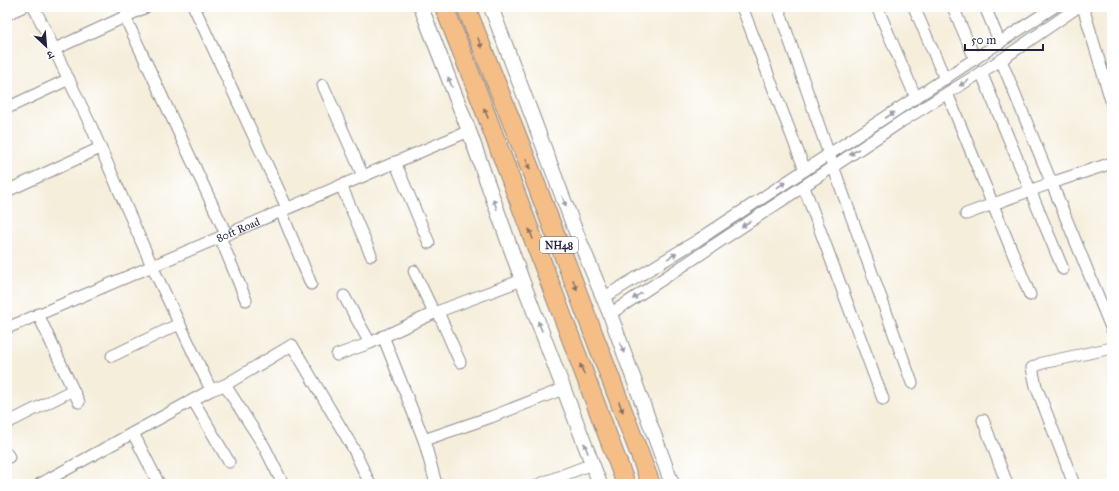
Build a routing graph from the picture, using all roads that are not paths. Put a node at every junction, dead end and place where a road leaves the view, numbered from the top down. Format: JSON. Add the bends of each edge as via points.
{"nodes":[{"id":1,"x":22,"y":7,"type":"edge"},
{"id":2,"x":34,"y":7,"type":"edge"},
{"id":3,"x":146,"y":7,"type":"edge"},
{"id":4,"x":194,"y":7,"type":"edge"},
{"id":5,"x":421,"y":7,"type":"edge"},
{"id":6,"x":444,"y":7,"type":"edge"},
{"id":7,"x":466,"y":7,"type":"edge"},
{"id":8,"x":742,"y":7,"type":"edge"},
{"id":9,"x":778,"y":7,"type":"edge"},
{"id":10,"x":877,"y":7,"type":"edge"},
{"id":11,"x":914,"y":7,"type":"edge"},
{"id":12,"x":953,"y":7,"type":"edge"},
{"id":13,"x":984,"y":7,"type":"edge"},
{"id":14,"x":1054,"y":7,"type":"edge"},
{"id":15,"x":1078,"y":7,"type":"edge"},
{"id":16,"x":1083,"y":7,"type":"edge"},
{"id":17,"x":494,"y":8,"type":"edge"},
{"id":18,"x":7,"y":14,"type":"edge"},
{"id":19,"x":125,"y":16,"type":"junction"},
{"id":20,"x":1000,"y":43,"type":"junction"},
{"id":21,"x":55,"y":49,"type":"junction"},
{"id":22,"x":975,"y":60,"type":"junction"},
{"id":23,"x":1001,"y":60,"type":"junction"},
{"id":24,"x":981,"y":72,"type":"junction"},
{"id":25,"x":69,"y":79,"type":"junction"},
{"id":26,"x":945,"y":79,"type":"junction"},
{"id":27,"x":323,"y":86,"type":"dead end"},
{"id":28,"x":947,"y":94,"type":"junction"},
{"id":29,"x":916,"y":98,"type":"junction"},
{"id":30,"x":1112,"y":104,"type":"edge"},
{"id":31,"x":7,"y":108,"type":"edge"},
{"id":32,"x":469,"y":130,"type":"junction"},
{"id":33,"x":100,"y":148,"type":"junction"},
{"id":34,"x":829,"y":155,"type":"junction"},
{"id":35,"x":395,"y":162,"type":"junction"},
{"id":36,"x":1112,"y":163,"type":"edge"},
{"id":37,"x":833,"y":166,"type":"junction"},
{"id":38,"x":805,"y":170,"type":"junction"},
{"id":39,"x":363,"y":176,"type":"junction"},
{"id":40,"x":1050,"y":183,"type":"junction"},
{"id":41,"x":341,"y":185,"type":"junction"},
{"id":42,"x":804,"y":187,"type":"junction"},
{"id":43,"x":1031,"y":190,"type":"junction"},
{"id":44,"x":7,"y":191,"type":"edge"},
{"id":45,"x":993,"y":204,"type":"junction"},
{"id":46,"x":284,"y":210,"type":"junction"},
{"id":47,"x":966,"y":214,"type":"dead end"},
{"id":48,"x":223,"y":236,"type":"junction"},
{"id":49,"x":429,"y":243,"type":"dead end"},
{"id":50,"x":372,"y":255,"type":"dead end"},
{"id":51,"x":152,"y":266,"type":"junction"},
{"id":52,"x":1063,"y":269,"type":"dead end"},
{"id":53,"x":414,"y":271,"type":"dead end"},
{"id":54,"x":522,"y":280,"type":"junction"},
{"id":55,"x":311,"y":284,"type":"dead end"},
{"id":56,"x":1030,"y":295,"type":"dead end"},
{"id":57,"x":344,"y":296,"type":"dead end"},
{"id":58,"x":603,"y":298,"type":"junction"},
{"id":59,"x":246,"y":300,"type":"dead end"},
{"id":60,"x":436,"y":312,"type":"junction"},
{"id":61,"x":38,"y":314,"type":"junction"},
{"id":62,"x":610,"y":314,"type":"junction"},
{"id":63,"x":179,"y":324,"type":"junction"},
{"id":64,"x":7,"y":328,"type":"edge"},
{"id":65,"x":1112,"y":330,"type":"edge"},
{"id":66,"x":382,"y":336,"type":"junction"},
{"id":67,"x":370,"y":343,"type":"junction"},
{"id":68,"x":1112,"y":348,"type":"edge"},
{"id":69,"x":337,"y":355,"type":"dead end"},
{"id":70,"x":112,"y":356,"type":"dead end"},
{"id":71,"x":460,"y":362,"type":"dead end"},
{"id":72,"x":912,"y":383,"type":"dead end"},
{"id":73,"x":225,"y":385,"type":"junction"},
{"id":74,"x":563,"y":389,"type":"junction"},
{"id":75,"x":73,"y":390,"type":"junction"},
{"id":76,"x":211,"y":390,"type":"junction"},
{"id":77,"x":883,"y":399,"type":"dead end"},
{"id":78,"x":193,"y":400,"type":"junction"},
{"id":79,"x":79,"y":402,"type":"dead end"},
{"id":80,"x":983,"y":420,"type":"dead end"},
{"id":81,"x":7,"y":423,"type":"edge"},
{"id":82,"x":133,"y":433,"type":"junction"},
{"id":83,"x":424,"y":440,"type":"junction"},
{"id":84,"x":229,"y":462,"type":"dead end"},
{"id":85,"x":592,"y":464,"type":"junction"},
{"id":86,"x":40,"y":484,"type":"edge"},
{"id":87,"x":159,"y":484,"type":"edge"},
{"id":88,"x":283,"y":484,"type":"edge"},
{"id":89,"x":370,"y":484,"type":"edge"},
{"id":90,"x":436,"y":484,"type":"edge"},
{"id":91,"x":540,"y":484,"type":"edge"},
{"id":92,"x":600,"y":484,"type":"edge"},
{"id":93,"x":626,"y":484,"type":"edge"},
{"id":94,"x":650,"y":484,"type":"edge"},
{"id":95,"x":672,"y":484,"type":"edge"},
{"id":96,"x":1007,"y":484,"type":"edge"},
{"id":97,"x":1074,"y":484,"type":"edge"}],
"edges":[{"from":1,"to":18,"type":"street"},
{"from":2,"to":21,"type":"street"},
{"from":3,"to":19,"type":"street"},
{"from":4,"to":46,"type":"street"},
{"from":32,"to":5,"type":"street","one_way":true},
{"from":93,"to":6,"type":"highway","number":"NH48","one_way":true},
{"from":7,"to":94,"type":"highway","number":"NH48","one_way":true,"via":[[528,162]]},
{"from":8,"to":38,"type":"street"},
{"from":9,"to":34,"type":"street"},
{"from":10,"to":29,"type":"street"},
{"from":11,"to":26,"type":"street"},
{"from":12,"to":22,"type":"street"},
{"from":13,"to":20,"type":"street"},
{"from":14,"to":20,"type":"street"},
{"from":15,"to":23,"type":"street"},
{"from":16,"to":30,"type":"street"},
{"from":17,"to":58,"type":"street","one_way":true},
{"from":19,"to":21,"type":"street"},
{"from":19,"to":48,"type":"street"},
{"from":20,"to":22,"type":"street"},
{"from":21,"to":25,"type":"street"},
{"from":22,"to":26,"type":"street"},
{"from":23,"to":24,"type":"street"},
{"from":23,"to":40,"type":"street"},
{"from":24,"to":28,"type":"street","one_way":true},
{"from":24,"to":43,"type":"street"},
{"from":25,"to":31,"type":"street"},
{"from":25,"to":33,"type":"street"},
{"from":26,"to":29,"type":"street"},
{"from":27,"to":39,"type":"street"},
{"from":28,"to":37,"type":"street","one_way":true},
{"from":28,"to":45,"type":"street"},
{"from":34,"to":29,"type":"street","one_way":true},
{"from":32,"to":35,"type":"street","name":"80ft Road"},
{"from":54,"to":32,"type":"street","one_way":true},
{"from":33,"to":44,"type":"street"},
{"from":33,"to":51,"type":"street"},
{"from":34,"to":37,"type":"street"},
{"from":34,"to":38,"type":"street"},
{"from":35,"to":39,"type":"street","name":"80ft Road"},
{"from":35,"to":49,"type":"street"},
{"from":36,"to":40,"type":"street"},
{"from":37,"to":42,"type":"street"},
{"from":37,"to":72,"type":"street"},
{"from":58,"to":38,"type":"street","one_way":true},
{"from":39,"to":41,"type":"street","name":"80ft Road"},
{"from":40,"to":43,"type":"street"},
{"from":40,"to":65,"type":"street"},
{"from":41,"to":46,"type":"street","name":"80ft Road"},
{"from":41,"to":50,"type":"street"},
{"from":42,"to":62,"type":"street","one_way":true},
{"from":42,"to":77,"type":"street"},
{"from":43,"to":45,"type":"street"},
{"from":43,"to":52,"type":"street"},
{"from":45,"to":47,"type":"street"},
{"from":45,"to":56,"type":"street"},
{"from":46,"to":48,"type":"street","name":"80ft Road"},
{"from":46,"to":55,"type":"street"},
{"from":48,"to":51,"type":"street","name":"80ft Road"},
{"from":48,"to":59,"type":"street"},
{"from":51,"to":61,"type":"street","name":"80ft Road"},
{"from":51,"to":63,"type":"street"},
{"from":53,"to":60,"type":"street"},
{"from":54,"to":60,"type":"street"},
{"from":74,"to":54,"type":"street","one_way":true},
{"from":57,"to":67,"type":"street"},
{"from":58,"to":62,"type":"street"},
{"from":60,"to":66,"type":"street"},
{"from":60,"to":71,"type":"street"},
{"from":61,"to":64,"type":"street","name":"80ft Road"},
{"from":61,"to":75,"type":"street"},
{"from":62,"to":95,"type":"street","one_way":true},
{"from":63,"to":70,"type":"street"},
{"from":63,"to":76,"type":"street"},
{"from":66,"to":67,"type":"street"},
{"from":66,"to":83,"type":"street"},
{"from":67,"to":69,"type":"street"},
{"from":68,"to":97,"type":"street","via":[[1042,363],[1032,368],[1036,386]]},
{"from":73,"to":76,"type":"street"},
{"from":73,"to":88,"type":"street","via":[[264,446]]},
{"from":73,"to":89,"type":"street","via":[[292,344],[353,448]]},
{"from":74,"to":83,"type":"street"},
{"from":85,"to":74,"type":"street","one_way":true},
{"from":75,"to":79,"type":"street"},
{"from":75,"to":81,"type":"street"},
{"from":76,"to":78,"type":"street"},
{"from":78,"to":82,"type":"street"},
{"from":78,"to":84,"type":"street"},
{"from":80,"to":96,"type":"street"},
{"from":82,"to":86,"type":"street"},
{"from":82,"to":87,"type":"street"},
{"from":83,"to":90,"type":"street"},
{"from":85,"to":91,"type":"street"},
{"from":85,"to":92,"type":"street"}]}
